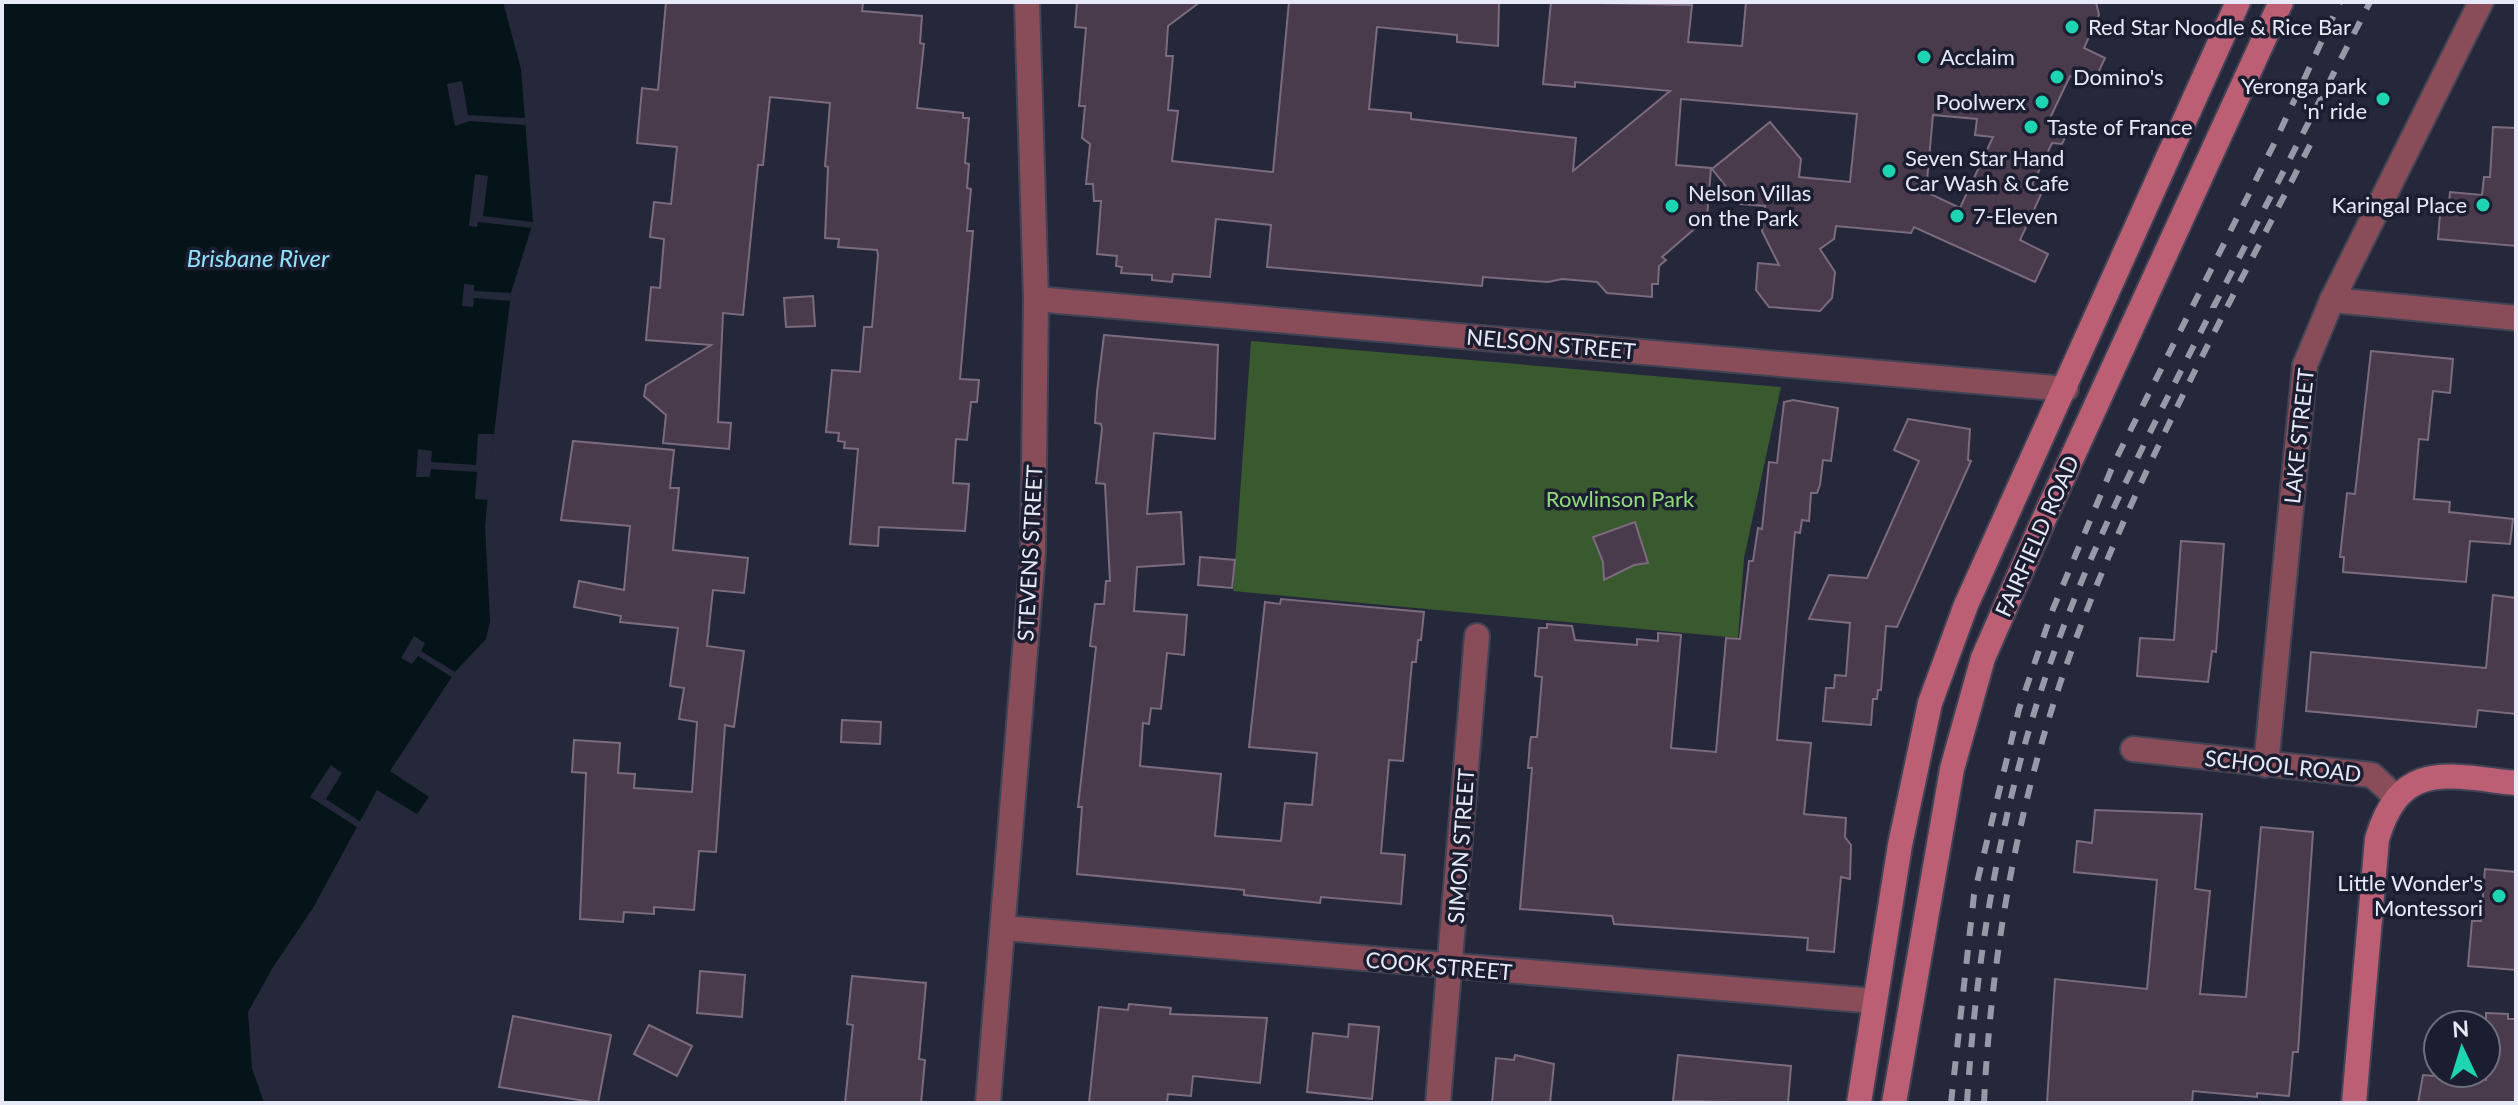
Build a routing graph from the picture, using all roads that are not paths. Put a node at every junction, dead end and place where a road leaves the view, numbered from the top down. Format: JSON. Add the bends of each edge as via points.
{"nodes":[{"id":1,"x":1027,"y":2,"type":"edge"},
{"id":2,"x":2238,"y":2,"type":"edge"},
{"id":3,"x":2281,"y":2,"type":"edge"},
{"id":4,"x":2481,"y":2,"type":"edge"},
{"id":5,"x":1036,"y":299,"type":"junction"},
{"id":6,"x":2332,"y":300,"type":"junction"},
{"id":7,"x":2516,"y":318,"type":"edge"},
{"id":8,"x":2066,"y":389,"type":"junction"},
{"id":9,"x":1477,"y":636,"type":"dead end"},
{"id":10,"x":2133,"y":749,"type":"dead end"},
{"id":11,"x":2266,"y":765,"type":"junction"},
{"id":12,"x":2516,"y":783,"type":"edge"},
{"id":13,"x":2396,"y":797,"type":"junction"},
{"id":14,"x":1004,"y":928,"type":"junction"},
{"id":15,"x":1451,"y":967,"type":"junction"},
{"id":16,"x":1875,"y":1001,"type":"junction"},
{"id":17,"x":988,"y":1103,"type":"edge"},
{"id":18,"x":1438,"y":1103,"type":"edge"},
{"id":19,"x":1859,"y":1103,"type":"edge"},
{"id":20,"x":1894,"y":1103,"type":"edge"},
{"id":21,"x":2354,"y":1103,"type":"edge"}],
"edges":[{"from":1,"to":5,"type":"street","name":"STEVENS STREET"},
{"from":2,"to":8,"type":"main road","name":"FAIRFIELD ROAD"},
{"from":3,"to":20,"type":"main road","name":"FAIRFIELD ROAD","via":[[1983,658],[1952,769]]},
{"from":4,"to":6,"type":"street","name":"LAKE STREET"},
{"from":5,"to":8,"type":"street","name":"NELSON STREET"},
{"from":5,"to":14,"type":"street","name":"STEVENS STREET","via":[[1033,553]]},
{"from":6,"to":7,"type":"street"},
{"from":6,"to":11,"type":"street","name":"LAKE STREET","via":[[2305,365]]},
{"from":8,"to":16,"type":"main road","name":"FAIRFIELD ROAD","via":[[1966,605],[1930,703]]},
{"from":9,"to":15,"type":"street","name":"SIMON STREET"},
{"from":10,"to":11,"type":"street","name":"SCHOOL ROAD"},
{"from":11,"to":13,"type":"street","name":"SCHOOL ROAD","via":[[2372,775]]},
{"from":12,"to":13,"type":"main road","via":[[2454,777],[2416,780]]},
{"from":13,"to":21,"type":"main road","via":[[2377,839]]},
{"from":14,"to":15,"type":"street","name":"COOK STREET"},
{"from":14,"to":17,"type":"street","name":"STEVENS STREET"},
{"from":15,"to":16,"type":"street","name":"COOK STREET"},
{"from":15,"to":18,"type":"street","name":"SIMON STREET"},
{"from":16,"to":19,"type":"main road","name":"FAIRFIELD ROAD"}]}
